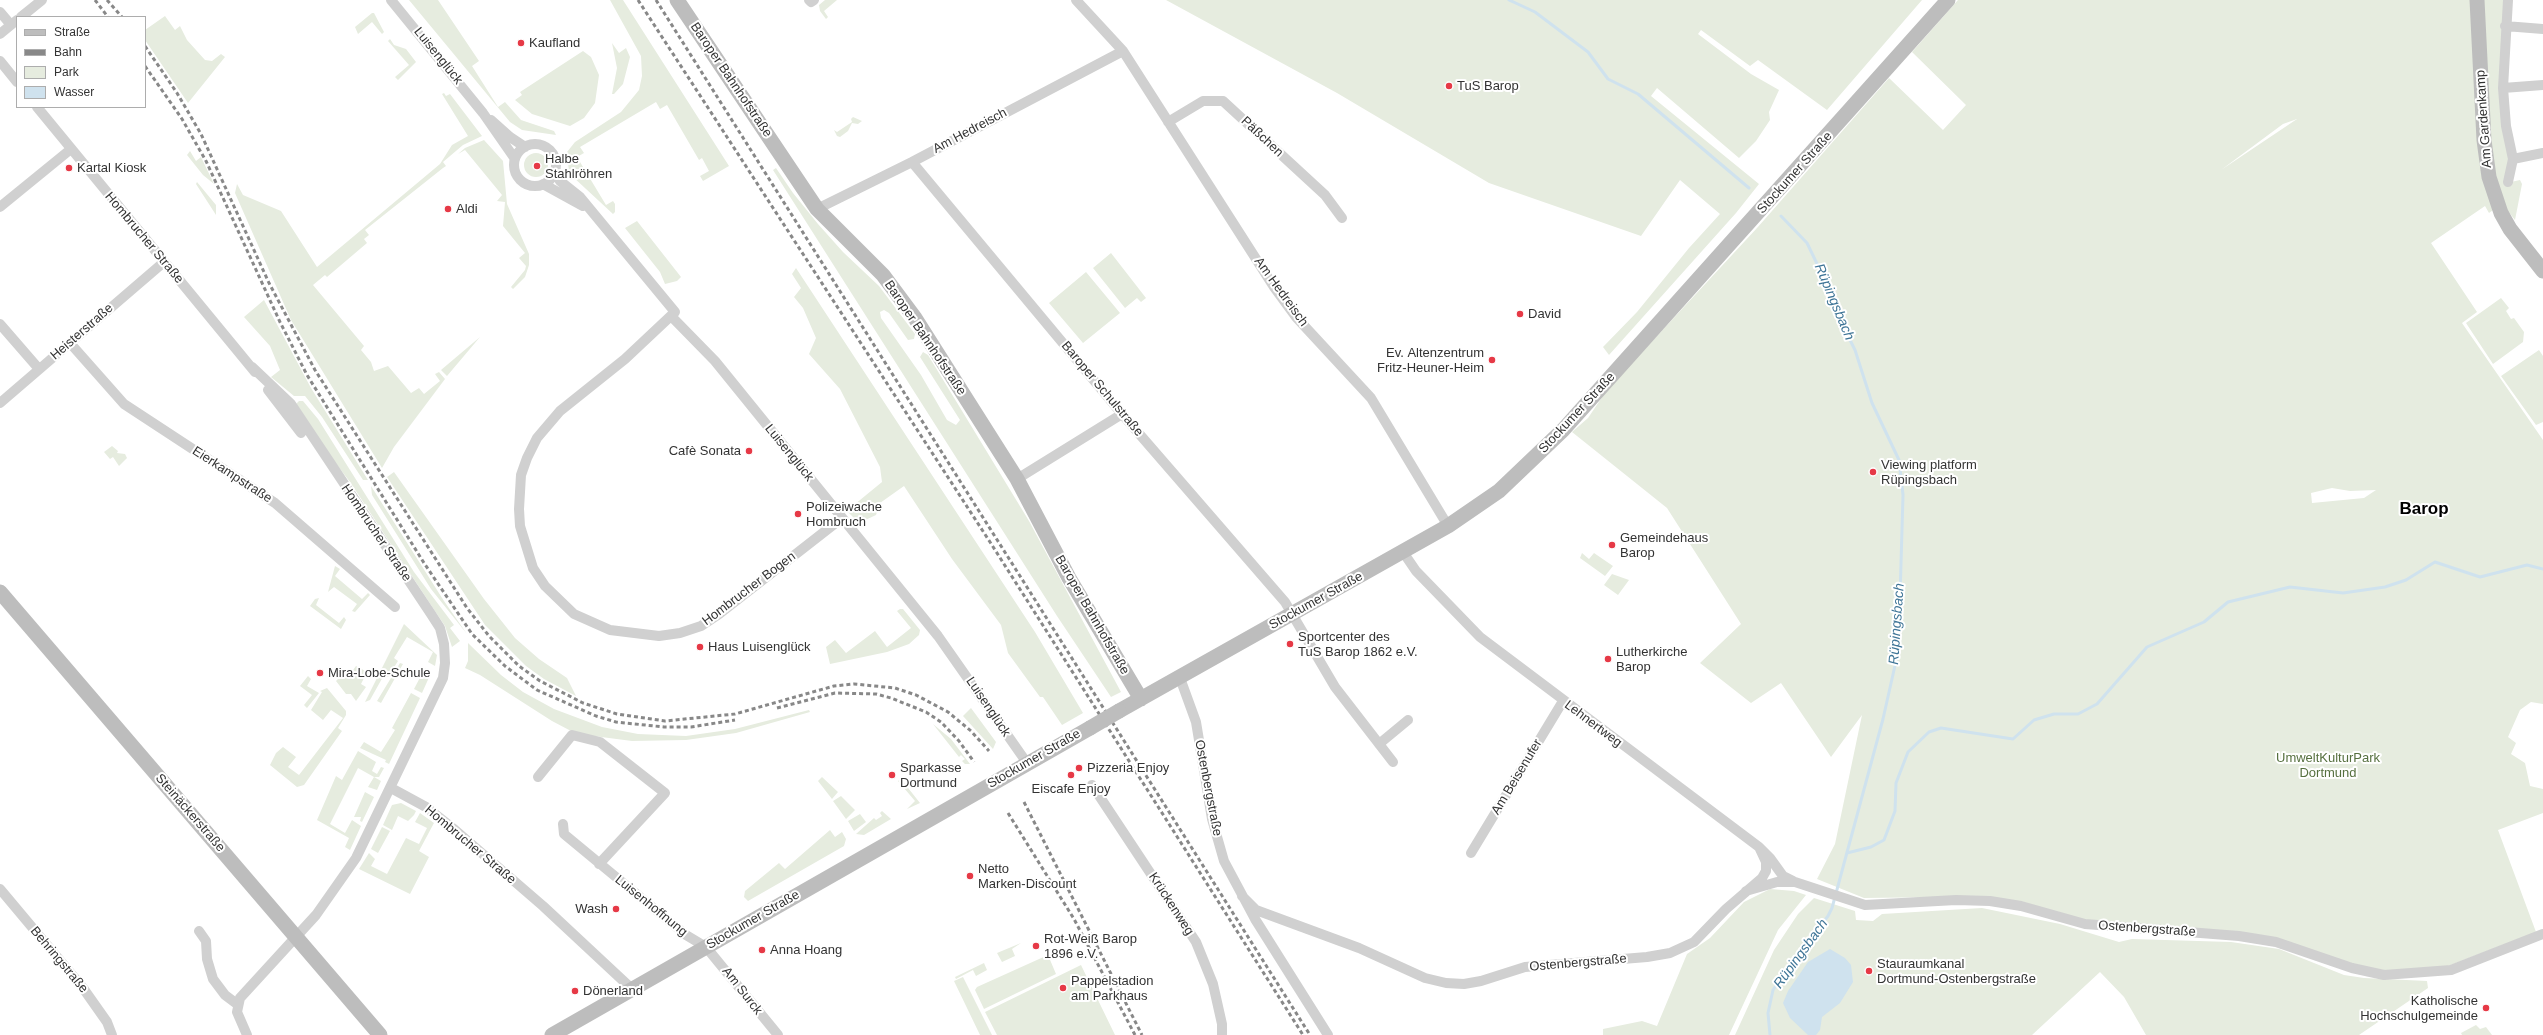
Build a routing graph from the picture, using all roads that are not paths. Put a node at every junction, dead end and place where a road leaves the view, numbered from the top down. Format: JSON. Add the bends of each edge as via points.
{"nodes":[{"id":1,"x":42,"y":0,"type":"edge"},
{"id":2,"x":391,"y":0,"type":"edge"},
{"id":3,"x":677,"y":0,"type":"edge"},
{"id":4,"x":810,"y":0,"type":"edge"},
{"id":5,"x":814,"y":0,"type":"edge"},
{"id":6,"x":1076,"y":0,"type":"edge"},
{"id":7,"x":1948,"y":0,"type":"edge"},
{"id":8,"x":2477,"y":0,"type":"edge"},
{"id":9,"x":2508,"y":0,"type":"edge"},
{"id":10,"x":0,"y":12,"type":"edge"},
{"id":11,"x":22,"y":16,"type":"edge"},
{"id":12,"x":14,"y":22,"type":"edge"},
{"id":13,"x":2506,"y":26,"type":"junction"},
{"id":14,"x":2543,"y":29,"type":"edge"},
{"id":15,"x":0,"y":34,"type":"edge"},
{"id":16,"x":1123,"y":51,"type":"junction"},
{"id":17,"x":0,"y":61,"type":"edge"},
{"id":18,"x":16,"y":81,"type":"edge"},
{"id":19,"x":2543,"y":85,"type":"edge"},
{"id":20,"x":2503,"y":88,"type":"junction"},
{"id":21,"x":38,"y":108,"type":"edge"},
{"id":22,"x":483,"y":113,"type":"junction"},
{"id":23,"x":1168,"y":122,"type":"junction"},
{"id":24,"x":525,"y":147,"type":"junction"},
{"id":25,"x":71,"y":149,"type":"junction"},
{"id":26,"x":2543,"y":153,"type":"edge"},
{"id":27,"x":2513,"y":158,"type":"junction"},
{"id":28,"x":515,"y":159,"type":"junction"},
{"id":29,"x":912,"y":162,"type":"junction"},
{"id":30,"x":555,"y":172,"type":"junction"},
{"id":31,"x":2508,"y":182,"type":"dead end"},
{"id":32,"x":543,"y":184,"type":"junction"},
{"id":33,"x":0,"y":208,"type":"edge"},
{"id":34,"x":817,"y":209,"type":"junction"},
{"id":35,"x":590,"y":210,"type":"junction"},
{"id":36,"x":1342,"y":218,"type":"dead end"},
{"id":37,"x":164,"y":262,"type":"junction"},
{"id":38,"x":2543,"y":271,"type":"edge"},
{"id":39,"x":671,"y":316,"type":"junction"},
{"id":40,"x":0,"y":324,"type":"edge"},
{"id":41,"x":70,"y":343,"type":"junction"},
{"id":42,"x":35,"y":373,"type":"junction"},
{"id":43,"x":0,"y":403,"type":"edge"},
{"id":44,"x":1122,"y":414,"type":"junction"},
{"id":45,"x":1017,"y":479,"type":"junction"},
{"id":46,"x":842,"y":518,"type":"junction"},
{"id":47,"x":1448,"y":526,"type":"junction"},
{"id":48,"x":1403,"y":552,"type":"junction"},
{"id":49,"x":0,"y":592,"type":"edge"},
{"id":50,"x":395,"y":607,"type":"dead end"},
{"id":51,"x":1294,"y":613,"type":"junction"},
{"id":52,"x":1180,"y":678,"type":"junction"},
{"id":53,"x":1141,"y":698,"type":"junction"},
{"id":54,"x":1563,"y":701,"type":"junction"},
{"id":55,"x":1408,"y":720,"type":"dead end"},
{"id":56,"x":1379,"y":744,"type":"junction"},
{"id":57,"x":1393,"y":762,"type":"dead end"},
{"id":58,"x":1026,"y":763,"type":"junction"},
{"id":59,"x":538,"y":777,"type":"dead end"},
{"id":60,"x":1092,"y":785,"type":"dead end"},
{"id":61,"x":391,"y":788,"type":"junction"},
{"id":62,"x":563,"y":824,"type":"dead end"},
{"id":63,"x":1758,"y":847,"type":"junction"},
{"id":64,"x":1472,"y":853,"type":"dead end"},
{"id":65,"x":598,"y":864,"type":"junction"},
{"id":66,"x":1795,"y":882,"type":"junction"},
{"id":67,"x":0,"y":889,"type":"edge"},
{"id":68,"x":1746,"y":891,"type":"junction"},
{"id":69,"x":1242,"y":896,"type":"junction"},
{"id":70,"x":199,"y":932,"type":"dead end"},
{"id":71,"x":2543,"y":934,"type":"edge"},
{"id":72,"x":295,"y":936,"type":"junction"},
{"id":73,"x":706,"y":947,"type":"junction"},
{"id":74,"x":632,"y":989,"type":"junction"},
{"id":75,"x":238,"y":1004,"type":"junction"},
{"id":76,"x":112,"y":1035,"type":"edge"},
{"id":77,"x":247,"y":1035,"type":"edge"},
{"id":78,"x":380,"y":1035,"type":"edge"},
{"id":79,"x":552,"y":1035,"type":"edge"},
{"id":80,"x":778,"y":1035,"type":"edge"},
{"id":81,"x":1222,"y":1035,"type":"edge"},
{"id":82,"x":1328,"y":1035,"type":"edge"}],
"edges":[{"from":1,"to":11,"type":"street"},
{"from":2,"to":22,"type":"street","name":"Luisenglück"},
{"from":3,"to":34,"type":"main road","name":"Baroper Bahnhofstraße"},
{"from":4,"to":5,"type":"street"},
{"from":6,"to":16,"type":"street","name":"Am Hedreisch"},
{"from":7,"to":47,"type":"main road","name":"Stockumer Straße","via":[[1563,430],[1499,491]]},
{"from":8,"to":38,"type":"main road","name":"Am Gardenkamp","via":[[2484,140],[2489,177],[2501,213],[2510,229]]},
{"from":9,"to":13,"type":"street"},
{"from":10,"to":12,"type":"street"},
{"from":12,"to":15,"type":"street"},
{"from":13,"to":14,"type":"street"},
{"from":13,"to":20,"type":"street"},
{"from":16,"to":23,"type":"street","name":"Am Hedreisch"},
{"from":16,"to":29,"type":"street","name":"Am Hedreisch"},
{"from":17,"to":18,"type":"street"},
{"from":19,"to":20,"type":"street"},
{"from":20,"to":27,"type":"street","via":[[2506,126]]},
{"from":21,"to":25,"type":"street","name":"Hombrucher Straße"},
{"from":22,"to":24,"type":"street","name":"Luisenglück"},
{"from":22,"to":28,"type":"street","name":"Luisenglück"},
{"from":23,"to":36,"type":"street","name":"Päßchen","via":[[1203,101],[1223,101],[1325,195]]},
{"from":23,"to":47,"type":"street","name":"Am Hedreisch","via":[[1296,317],[1371,398]]},
{"from":24,"to":28,"type":"street"},
{"from":24,"to":30,"type":"street","name":"Luisenglück","via":[[535,144],[549,149],[555,158]]},
{"from":25,"to":33,"type":"street"},
{"from":25,"to":37,"type":"street","name":"Hombrucher Straße"},
{"from":26,"to":27,"type":"street"},
{"from":27,"to":31,"type":"street"},
{"from":28,"to":32,"type":"street","name":"Luisenglück","via":[[515,169],[520,179],[533,185]]},
{"from":29,"to":34,"type":"street","name":"Am Hedreisch"},
{"from":29,"to":44,"type":"street","name":"Baroper Schulstraße"},
{"from":30,"to":32,"type":"street"},
{"from":30,"to":35,"type":"street","name":"Luisenglück","via":[[560,181],[580,197]]},
{"from":32,"to":35,"type":"street","name":"Luisenglück"},
{"from":34,"to":45,"type":"main road","name":"Baroper Bahnhofstraße","via":[[883,275],[902,300]]},
{"from":35,"to":39,"type":"street","name":"Luisenglück","via":[[675,312]]},
{"from":37,"to":41,"type":"street","name":"Heisterstraße"},
{"from":37,"to":61,"type":"street","name":"Hombrucher Straße","via":[[252,367],[291,404],[440,628],[444,644],[443,678]]},
{"from":39,"to":46,"type":"street","name":"Luisenglück","via":[[715,361]]},
{"from":39,"to":46,"type":"street","name":"Hombrucher Bogen","via":[[625,359],[560,411],[537,438],[527,458],[521,475],[520,526],[533,568],[545,586],[574,614],[610,630],[659,636],[680,633],[701,626],[719,614]]},
{"from":40,"to":42,"type":"street"},
{"from":41,"to":42,"type":"street","name":"Heisterstraße"},
{"from":41,"to":50,"type":"street","name":"Eierkampstraße","via":[[124,404],[275,503]]},
{"from":42,"to":43,"type":"street","name":"Heisterstraße"},
{"from":44,"to":45,"type":"street"},
{"from":44,"to":51,"type":"street","name":"Baroper Schulstraße"},
{"from":45,"to":53,"type":"main road","name":"Baroper Bahnhofstraße","via":[[1069,578]]},
{"from":46,"to":58,"type":"street","name":"Luisenglück","via":[[958,662]]},
{"from":47,"to":48,"type":"main road","name":"Stockumer Straße"},
{"from":48,"to":51,"type":"main road","name":"Stockumer Straße"},
{"from":48,"to":54,"type":"street","name":"Lehnertweg","via":[[1416,570],[1480,637]]},
{"from":49,"to":72,"type":"main road","name":"Steinäckerstraße"},
{"from":51,"to":52,"type":"main road","name":"Stockumer Straße"},
{"from":51,"to":56,"type":"street","name":"Baroper Schulstraße","via":[[1335,687]]},
{"from":52,"to":53,"type":"main road","name":"Stockumer Straße"},
{"from":52,"to":69,"type":"street","name":"Ostenbergstraße","via":[[1196,722],[1212,820],[1224,861]]},
{"from":53,"to":58,"type":"main road","name":"Stockumer Straße","bridge":true},
{"from":54,"to":63,"type":"street","name":"Lehnertweg"},
{"from":54,"to":64,"type":"street","name":"Am Beisenufer"},
{"from":55,"to":56,"type":"street"},
{"from":56,"to":57,"type":"street","name":"Baroper Schulstraße"},
{"from":58,"to":73,"type":"main road","name":"Stockumer Straße"},
{"from":59,"to":65,"type":"street","via":[[572,735],[600,742],[665,792]]},
{"from":60,"to":81,"type":"street","name":"Krückenweg","via":[[1196,942],[1213,984]]},
{"from":61,"to":72,"type":"street","via":[[356,858],[316,915]]},
{"from":61,"to":74,"type":"street","name":"Hombrucher Straße","via":[[445,821],[543,906]]},
{"from":62,"to":65,"type":"street","name":"Luisenhoffnung","via":[[564,834]]},
{"from":63,"to":66,"type":"street","name":"Lehnertweg","via":[[1783,876]]},
{"from":63,"to":68,"type":"street","name":"Ostenbergstraße","via":[[1766,862],[1766,871],[1762,878]]},
{"from":65,"to":73,"type":"street","name":"Luisenhoffnung","via":[[686,935]]},
{"from":66,"to":68,"type":"street","name":"Ostenbergstraße","via":[[1777,882]]},
{"from":66,"to":71,"type":"street","name":"Ostenbergstraße","via":[[1865,905],[1956,900],[1990,901],[2021,906],[2085,924],[2239,936],[2276,942],[2352,968],[2384,975],[2451,970]]},
{"from":67,"to":76,"type":"street","name":"Behringstraße","via":[[83,988],[107,1022]]},
{"from":68,"to":69,"type":"street","name":"Ostenbergstraße","via":[[1694,942],[1670,953],[1525,967],[1464,984],[1425,978],[1359,948],[1256,910]]},
{"from":69,"to":82,"type":"street","name":"Ostenbergstraße"},
{"from":70,"to":75,"type":"street","via":[[206,941],[207,959],[213,979],[225,995]]},
{"from":72,"to":75,"type":"street","via":[[244,992]]},
{"from":72,"to":78,"type":"main road","name":"Steinäckerstraße"},
{"from":73,"to":74,"type":"main road","name":"Stockumer Straße"},
{"from":73,"to":80,"type":"street","name":"Am Surck"},
{"from":74,"to":79,"type":"main road","name":"Stockumer Straße"},
{"from":75,"to":77,"type":"street","via":[[237,1012]]}]}
